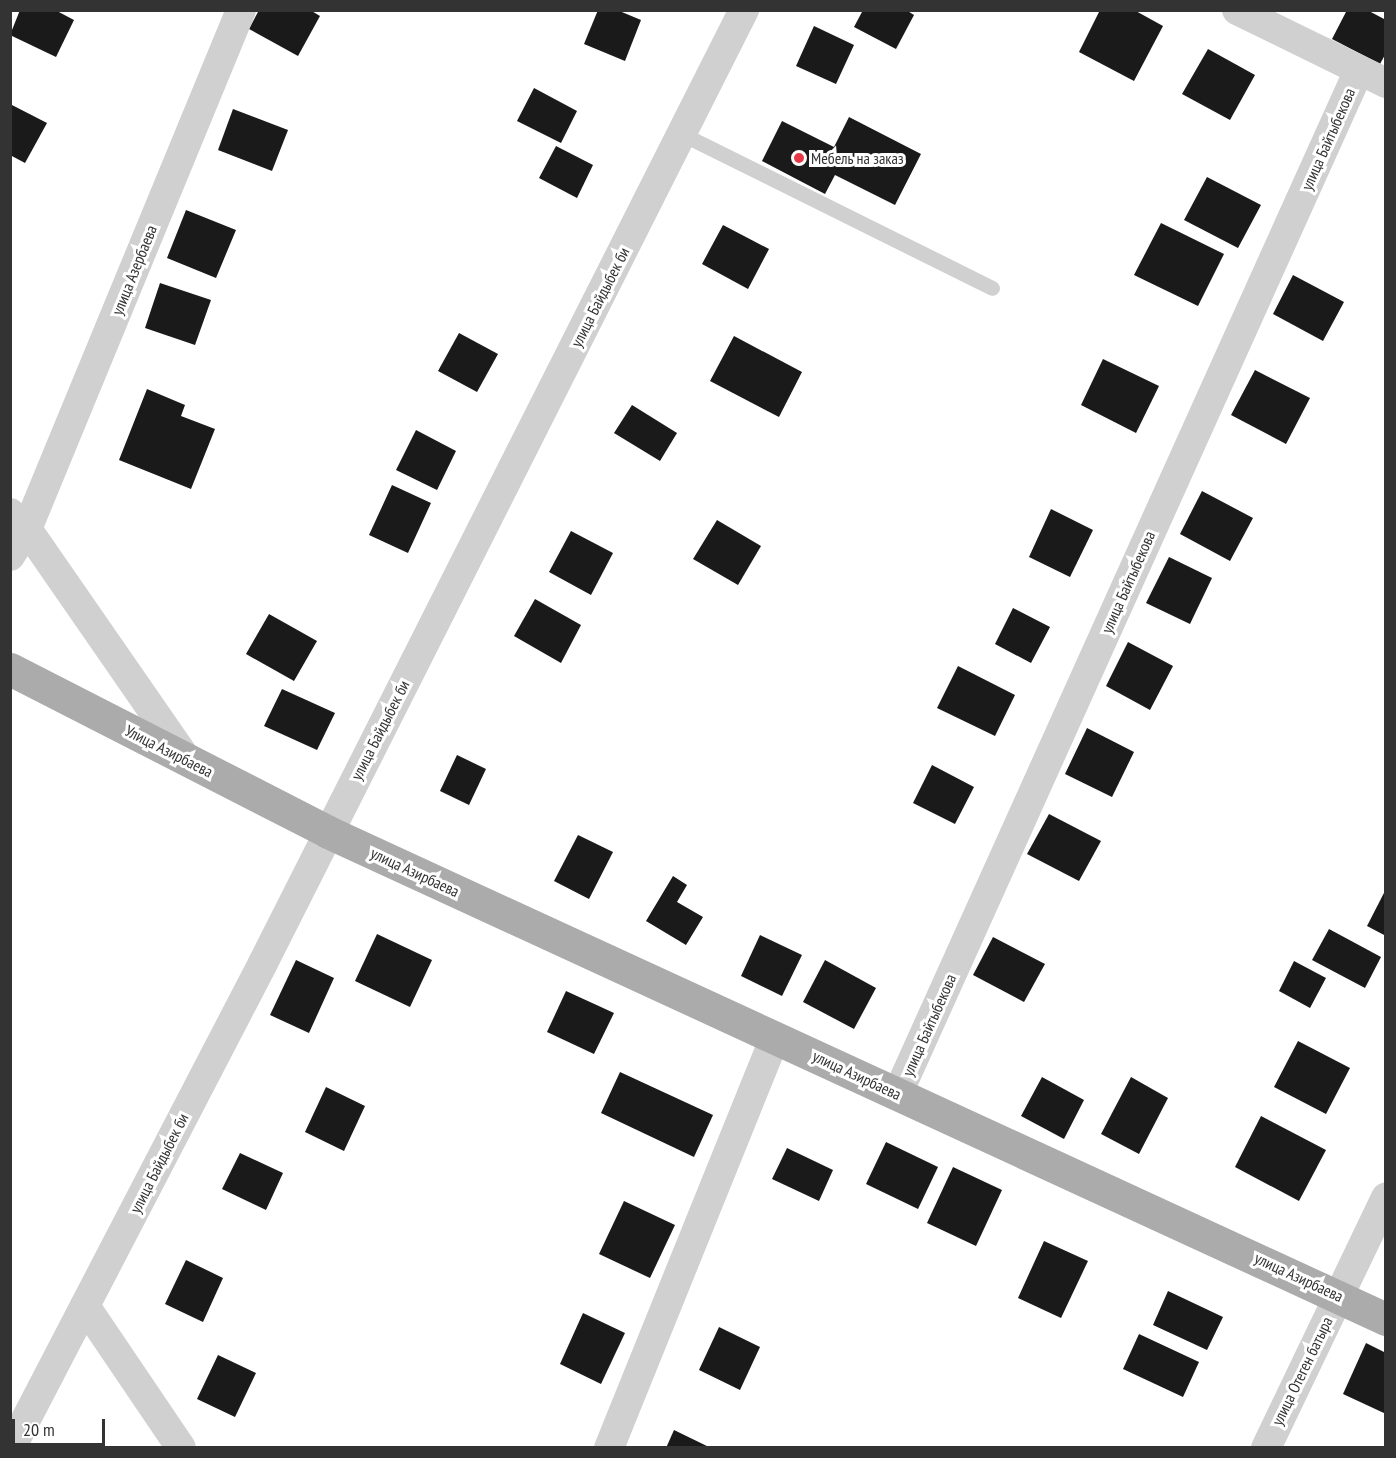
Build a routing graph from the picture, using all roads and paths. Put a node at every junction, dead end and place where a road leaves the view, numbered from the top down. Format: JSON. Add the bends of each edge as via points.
{"nodes":[{"id":1,"x":241,"y":10,"type":"edge"},
{"id":2,"x":744,"y":10,"type":"edge"},
{"id":3,"x":1237,"y":10,"type":"edge"},
{"id":4,"x":1359,"y":70,"type":"junction"},
{"id":5,"x":1386,"y":83,"type":"edge"},
{"id":6,"x":682,"y":134,"type":"junction"},
{"id":7,"x":992,"y":288,"type":"dead end"},
{"id":8,"x":19,"y":521,"type":"edge"},
{"id":9,"x":10,"y":556,"type":"edge"},
{"id":10,"x":10,"y":669,"type":"edge"},
{"id":11,"x":187,"y":760,"type":"junction"},
{"id":12,"x":328,"y":832,"type":"junction"},
{"id":13,"x":775,"y":1036,"type":"junction"},
{"id":14,"x":898,"y":1093,"type":"junction"},
{"id":15,"x":1386,"y":1197,"type":"edge"},
{"id":16,"x":1339,"y":1295,"type":"junction"},
{"id":17,"x":85,"y":1306,"type":"junction"},
{"id":18,"x":1386,"y":1320,"type":"edge"},
{"id":19,"x":11,"y":1448,"type":"edge"},
{"id":20,"x":182,"y":1448,"type":"edge"},
{"id":21,"x":609,"y":1448,"type":"edge"},
{"id":22,"x":1266,"y":1448,"type":"edge"}],
"edges":[{"from":1,"to":8,"type":"street","name":"улица Азербаева"},
{"from":2,"to":6,"type":"street","name":"улица Байдыбек би"},
{"from":3,"to":4,"type":"street"},
{"from":4,"to":5,"type":"street"},
{"from":4,"to":14,"type":"street","name":"улица Байтыбекова"},
{"from":6,"to":7,"type":"lane"},
{"from":6,"to":12,"type":"street","name":"улица Байдыбек би"},
{"from":8,"to":9,"type":"street","name":"улица Азербаева"},
{"from":8,"to":11,"type":"street"},
{"from":10,"to":11,"type":"main road","name":"Улица Азирбаева"},
{"from":11,"to":12,"type":"main road","name":"Улица Азирбаева"},
{"from":12,"to":13,"type":"main road","name":"улица Азирбаева"},
{"from":12,"to":17,"type":"street","name":"улица Байдыбек би"},
{"from":13,"to":14,"type":"main road","name":"улица Азирбаева"},
{"from":13,"to":21,"type":"street"},
{"from":14,"to":16,"type":"main road","name":"улица Азирбаева"},
{"from":15,"to":16,"type":"street","name":"улица Отеген батыра"},
{"from":16,"to":18,"type":"main road","name":"улица Азирбаева"},
{"from":16,"to":22,"type":"street","name":"улица Отеген батыра"},
{"from":17,"to":19,"type":"street","name":"улица Байдыбек би"},
{"from":17,"to":20,"type":"street"}]}
